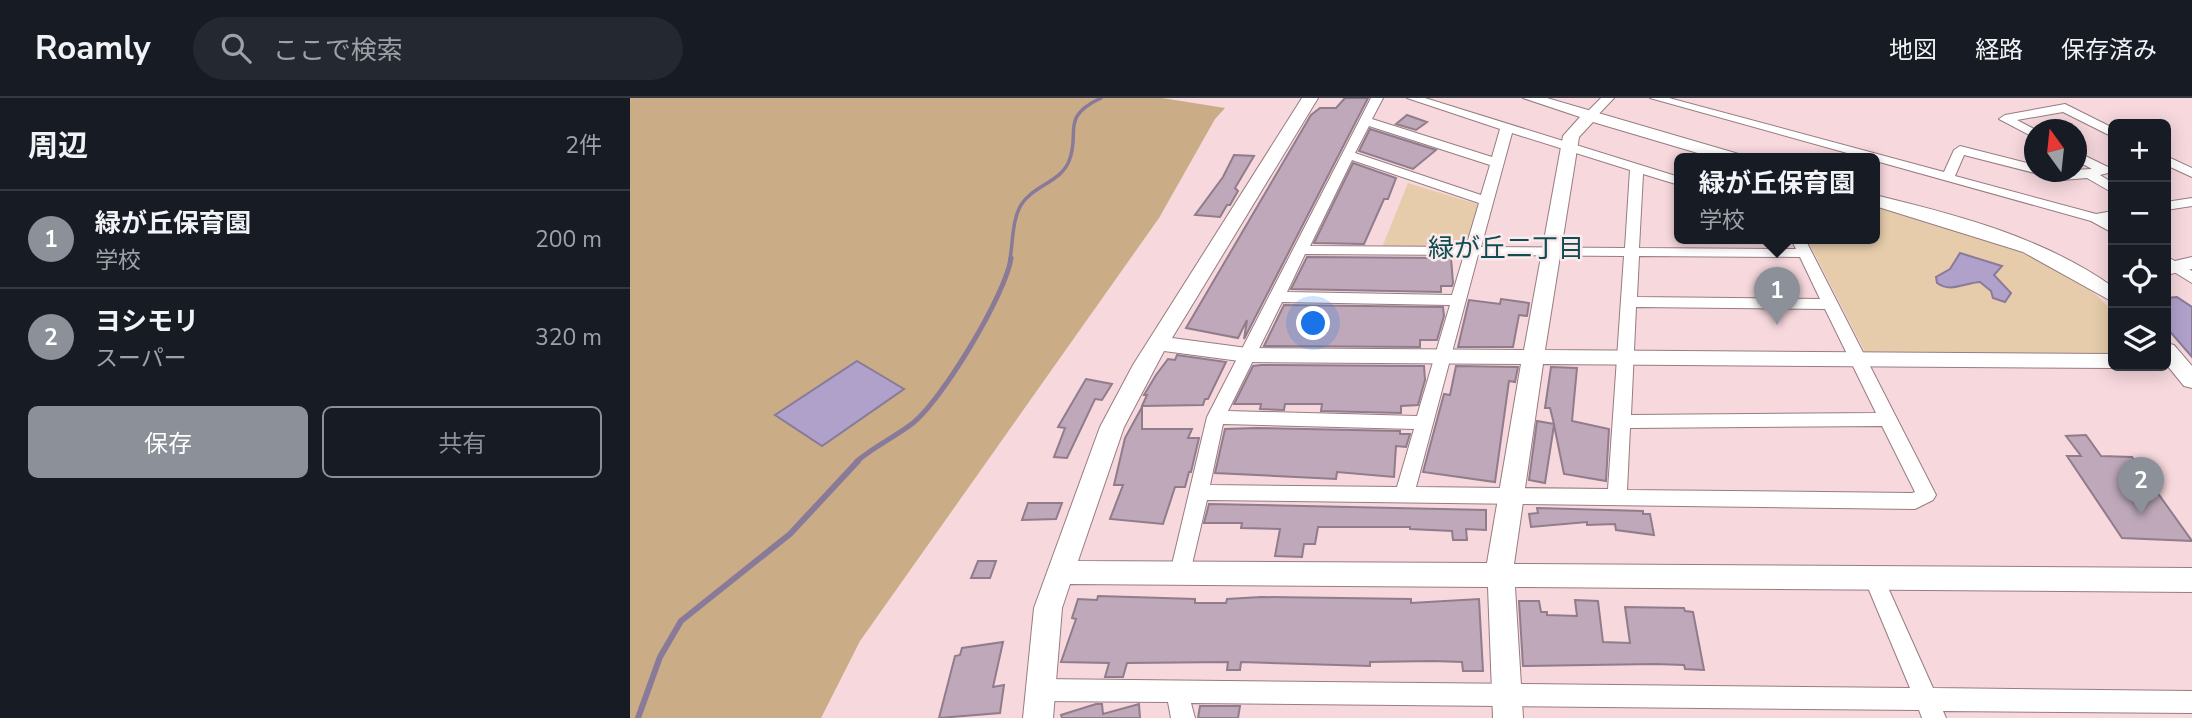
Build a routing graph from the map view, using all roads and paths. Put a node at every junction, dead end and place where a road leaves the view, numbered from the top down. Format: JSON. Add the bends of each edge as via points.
{"nodes":[{"id":1,"x":1310,"y":98,"type":"edge"},
{"id":2,"x":1377,"y":98,"type":"edge"},
{"id":3,"x":1413,"y":98,"type":"edge"},
{"id":4,"x":1531,"y":98,"type":"edge"},
{"id":5,"x":1608,"y":98,"type":"edge"},
{"id":6,"x":1656,"y":98,"type":"edge"},
{"id":7,"x":1590,"y":116,"type":"junction"},
{"id":8,"x":2086,"y":119,"type":"edge"},
{"id":9,"x":2087,"y":119,"type":"edge"},
{"id":10,"x":1365,"y":121,"type":"junction"},
{"id":11,"x":1507,"y":127,"type":"junction"},
{"id":12,"x":2024,"y":128,"type":"edge"},
{"id":13,"x":2108,"y":130,"type":"edge"},
{"id":14,"x":1570,"y":147,"type":"junction"},
{"id":15,"x":1716,"y":153,"type":"edge"},
{"id":16,"x":1859,"y":153,"type":"edge"},
{"id":17,"x":1348,"y":155,"type":"junction"},
{"id":18,"x":1880,"y":159,"type":"edge"},
{"id":19,"x":2171,"y":162,"type":"edge"},
{"id":20,"x":1497,"y":163,"type":"junction"},
{"id":21,"x":2024,"y":166,"type":"edge"},
{"id":22,"x":1637,"y":167,"type":"junction"},
{"id":23,"x":2192,"y":173,"type":"edge"},
{"id":24,"x":1948,"y":177,"type":"junction"},
{"id":25,"x":1674,"y":179,"type":"edge"},
{"id":26,"x":1486,"y":201,"type":"junction"},
{"id":27,"x":1880,"y":202,"type":"edge"},
{"id":28,"x":2192,"y":202,"type":"edge"},
{"id":29,"x":2171,"y":205,"type":"edge"},
{"id":30,"x":2108,"y":216,"type":"edge"},
{"id":31,"x":2096,"y":218,"type":"junction"},
{"id":32,"x":2108,"y":226,"type":"edge"},
{"id":33,"x":1717,"y":246,"type":"edge"},
{"id":34,"x":1801,"y":246,"type":"edge"},
{"id":35,"x":1300,"y":250,"type":"junction"},
{"id":36,"x":1472,"y":251,"type":"junction"},
{"id":37,"x":1552,"y":252,"type":"junction"},
{"id":38,"x":1631,"y":253,"type":"junction"},
{"id":39,"x":2175,"y":265,"type":"edge"},
{"id":40,"x":2192,"y":278,"type":"edge"},
{"id":41,"x":2104,"y":281,"type":"edge"},
{"id":42,"x":1276,"y":297,"type":"junction"},
{"id":43,"x":1458,"y":300,"type":"junction"},
{"id":44,"x":1629,"y":302,"type":"junction"},
{"id":45,"x":1830,"y":304,"type":"junction"},
{"id":46,"x":1158,"y":343,"type":"junction"},
{"id":47,"x":1247,"y":355,"type":"junction"},
{"id":48,"x":1442,"y":356,"type":"junction"},
{"id":49,"x":1534,"y":357,"type":"junction"},
{"id":50,"x":1625,"y":358,"type":"junction"},
{"id":51,"x":1858,"y":359,"type":"junction"},
{"id":52,"x":2108,"y":360,"type":"edge"},
{"id":53,"x":2171,"y":360,"type":"edge"},
{"id":54,"x":2192,"y":380,"type":"edge"},
{"id":55,"x":1216,"y":417,"type":"junction"},
{"id":56,"x":1888,"y":419,"type":"junction"},
{"id":57,"x":1621,"y":422,"type":"junction"},
{"id":58,"x":1424,"y":423,"type":"junction"},
{"id":59,"x":1198,"y":492,"type":"junction"},
{"id":60,"x":1404,"y":496,"type":"junction"},
{"id":61,"x":1510,"y":498,"type":"junction"},
{"id":62,"x":1617,"y":499,"type":"junction"},
{"id":63,"x":1059,"y":572,"type":"junction"},
{"id":64,"x":1180,"y":573,"type":"junction"},
{"id":65,"x":1499,"y":575,"type":"junction"},
{"id":66,"x":1874,"y":578,"type":"junction"},
{"id":67,"x":2192,"y":580,"type":"edge"},
{"id":68,"x":1039,"y":690,"type":"junction"},
{"id":69,"x":1177,"y":693,"type":"junction"},
{"id":70,"x":1506,"y":693,"type":"junction"},
{"id":71,"x":2192,"y":702,"type":"edge"},
{"id":72,"x":1931,"y":709,"type":"edge"},
{"id":73,"x":1038,"y":718,"type":"edge"},
{"id":74,"x":1183,"y":718,"type":"edge"},
{"id":75,"x":1508,"y":718,"type":"edge"}],
"edges":[{"from":1,"to":46,"type":"street"},
{"from":2,"to":10,"type":"street"},
{"from":3,"to":11,"type":"street"},
{"from":4,"to":7,"type":"street"},
{"from":5,"to":7,"type":"street"},
{"from":6,"to":16,"type":"street"},
{"from":7,"to":14,"type":"street","via":[[1571,136]]},
{"from":7,"to":15,"type":"street"},
{"from":8,"to":12,"type":"street","via":[[2065,108],[2005,118]]},
{"from":9,"to":13,"type":"street"},
{"from":10,"to":17,"type":"street"},
{"from":10,"to":20,"type":"street"},
{"from":11,"to":14,"type":"street"},
{"from":11,"to":20,"type":"street"},
{"from":14,"to":22,"type":"street"},
{"from":14,"to":37,"type":"street"},
{"from":17,"to":26,"type":"street"},
{"from":17,"to":35,"type":"street"},
{"from":18,"to":24,"type":"street"},
{"from":19,"to":23,"type":"street"},
{"from":20,"to":26,"type":"street"},
{"from":21,"to":24,"type":"street","via":[[1960,150]]},
{"from":22,"to":25,"type":"street"},
{"from":22,"to":38,"type":"street"},
{"from":24,"to":31,"type":"street"},
{"from":26,"to":36,"type":"street"},
{"from":27,"to":41,"type":"street","via":[[2021,244]]},
{"from":28,"to":29,"type":"street"},
{"from":30,"to":31,"type":"street"},
{"from":31,"to":32,"type":"street"},
{"from":33,"to":34,"type":"street"},
{"from":33,"to":38,"type":"street"},
{"from":34,"to":45,"type":"street"},
{"from":35,"to":36,"type":"street"},
{"from":35,"to":42,"type":"street"},
{"from":36,"to":37,"type":"street"},
{"from":36,"to":43,"type":"street"},
{"from":37,"to":38,"type":"street"},
{"from":37,"to":49,"type":"street"},
{"from":38,"to":44,"type":"street"},
{"from":39,"to":40,"type":"street"},
{"from":42,"to":43,"type":"street"},
{"from":42,"to":47,"type":"street"},
{"from":43,"to":48,"type":"street"},
{"from":44,"to":45,"type":"street"},
{"from":44,"to":50,"type":"street"},
{"from":45,"to":51,"type":"street"},
{"from":46,"to":47,"type":"street"},
{"from":46,"to":63,"type":"street","via":[[1112,427]]},
{"from":47,"to":48,"type":"street"},
{"from":47,"to":55,"type":"street"},
{"from":48,"to":49,"type":"street"},
{"from":48,"to":58,"type":"street"},
{"from":49,"to":50,"type":"street"},
{"from":49,"to":61,"type":"street"},
{"from":50,"to":51,"type":"street"},
{"from":50,"to":57,"type":"street"},
{"from":51,"to":52,"type":"street"},
{"from":51,"to":56,"type":"street"},
{"from":53,"to":54,"type":"street"},
{"from":55,"to":58,"type":"street"},
{"from":55,"to":59,"type":"street"},
{"from":56,"to":57,"type":"street"},
{"from":56,"to":62,"type":"street","via":[[1926,495],[1915,501]]},
{"from":57,"to":62,"type":"street"},
{"from":58,"to":60,"type":"street"},
{"from":59,"to":60,"type":"street"},
{"from":59,"to":64,"type":"street"},
{"from":60,"to":61,"type":"street"},
{"from":61,"to":62,"type":"street"},
{"from":61,"to":65,"type":"street"},
{"from":63,"to":64,"type":"street"},
{"from":63,"to":68,"type":"street","via":[[1048,608]]},
{"from":64,"to":65,"type":"street"},
{"from":65,"to":66,"type":"street"},
{"from":65,"to":70,"type":"street"},
{"from":66,"to":67,"type":"street"},
{"from":66,"to":72,"type":"street"},
{"from":68,"to":69,"type":"street"},
{"from":68,"to":73,"type":"street"},
{"from":69,"to":70,"type":"street"},
{"from":69,"to":74,"type":"street"},
{"from":70,"to":72,"type":"street"},
{"from":70,"to":75,"type":"street"},
{"from":71,"to":72,"type":"street"}]}
